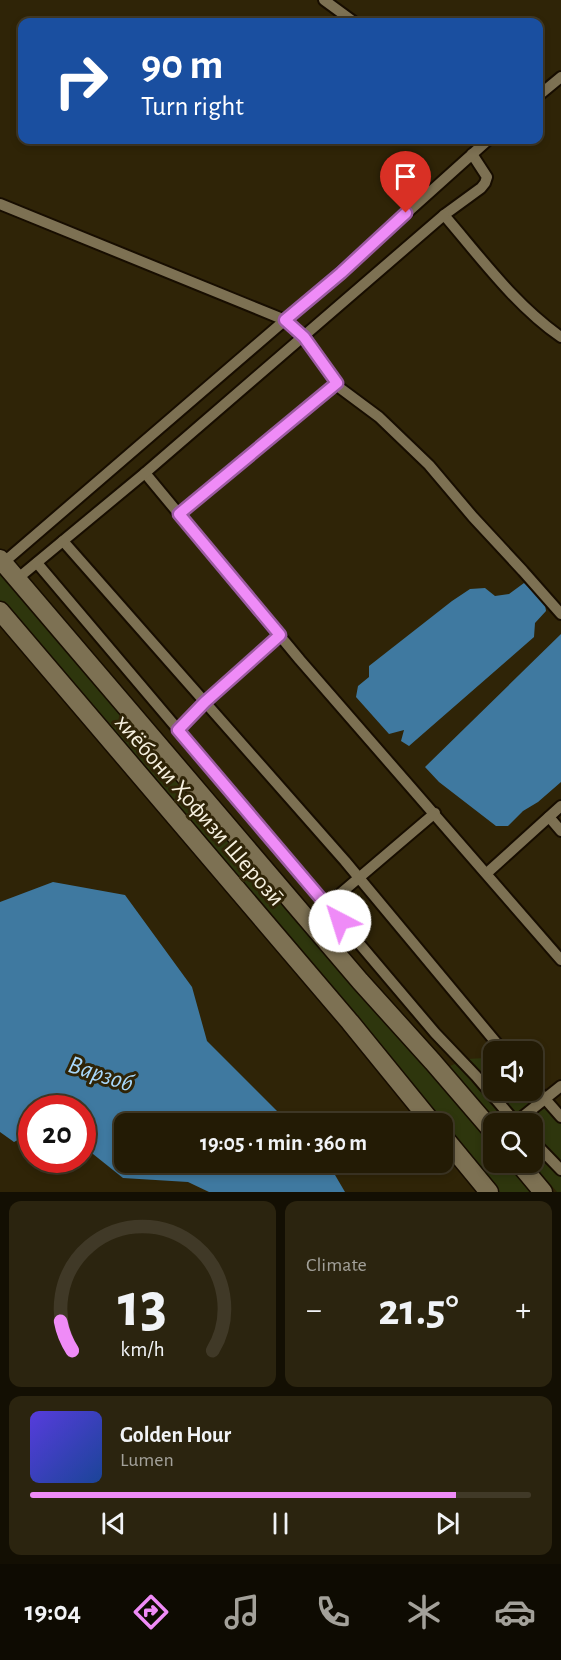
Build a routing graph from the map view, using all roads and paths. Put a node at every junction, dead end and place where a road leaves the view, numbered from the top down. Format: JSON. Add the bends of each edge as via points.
{"nodes":[{"id":1,"x":324,"y":0,"type":"edge"},
{"id":2,"x":349,"y":18,"type":"edge"},
{"id":3,"x":561,"y":77,"type":"edge"},
{"id":4,"x":543,"y":92,"type":"edge"},
{"id":5,"x":481,"y":144,"type":"edge"},
{"id":6,"x":472,"y":154,"type":"junction"},
{"id":7,"x":0,"y":204,"type":"edge"},
{"id":8,"x":444,"y":215,"type":"junction"},
{"id":9,"x":285,"y":320,"type":"junction"},
{"id":10,"x":304,"y":337,"type":"junction"},
{"id":11,"x":561,"y":337,"type":"edge"},
{"id":12,"x":337,"y":383,"type":"junction"},
{"id":13,"x":145,"y":473,"type":"junction"},
{"id":14,"x":179,"y":514,"type":"junction"},
{"id":15,"x":63,"y":541,"type":"junction"},
{"id":16,"x":2,"y":561,"type":"edge"},
{"id":17,"x":37,"y":563,"type":"junction"},
{"id":18,"x":17,"y":579,"type":"junction"},
{"id":19,"x":0,"y":611,"type":"edge"},
{"id":20,"x":561,"y":614,"type":"edge"},
{"id":21,"x":280,"y":635,"type":"junction"},
{"id":22,"x":205,"y":702,"type":"junction"},
{"id":23,"x":178,"y":730,"type":"junction"},
{"id":24,"x":561,"y":806,"type":"edge"},
{"id":25,"x":435,"y":813,"type":"junction"},
{"id":26,"x":549,"y":817,"type":"junction"},
{"id":27,"x":561,"y":831,"type":"edge"},
{"id":28,"x":487,"y":873,"type":"junction"},
{"id":29,"x":359,"y":878,"type":"junction"},
{"id":30,"x":327,"y":905,"type":"junction"},
{"id":31,"x":561,"y":960,"type":"edge"},
{"id":32,"x":495,"y":1041,"type":"edge"},
{"id":33,"x":561,"y":1086,"type":"edge"},
{"id":34,"x":545,"y":1098,"type":"junction"},
{"id":35,"x":424,"y":1113,"type":"edge"},
{"id":36,"x":507,"y":1113,"type":"edge"},
{"id":37,"x":528,"y":1113,"type":"edge"},
{"id":38,"x":561,"y":1117,"type":"edge"},
{"id":39,"x":483,"y":1120,"type":"edge"},
{"id":40,"x":453,"y":1148,"type":"edge"},
{"id":41,"x":543,"y":1151,"type":"edge"},
{"id":42,"x":561,"y":1170,"type":"edge"},
{"id":43,"x":528,"y":1173,"type":"edge"},
{"id":44,"x":489,"y":1192,"type":"edge"},
{"id":45,"x":543,"y":1192,"type":"edge"}],
"edges":[{"from":1,"to":2,"type":"lane"},
{"from":3,"to":4,"type":"lane"},
{"from":5,"to":6,"type":"lane"},
{"from":6,"to":8,"type":"lane","via":[[488,177],[481,188]]},
{"from":6,"to":9,"type":"lane"},
{"from":7,"to":9,"type":"lane"},
{"from":8,"to":10,"type":"lane"},
{"from":8,"to":11,"type":"lane","via":[[513,296]]},
{"from":9,"to":10,"type":"lane"},
{"from":9,"to":16,"type":"lane"},
{"from":10,"to":12,"type":"lane"},
{"from":10,"to":13,"type":"lane"},
{"from":12,"to":14,"type":"lane"},
{"from":12,"to":20,"type":"lane","via":[[429,465]]},
{"from":13,"to":14,"type":"lane"},
{"from":13,"to":15,"type":"lane"},
{"from":14,"to":21,"type":"lane"},
{"from":15,"to":17,"type":"lane"},
{"from":15,"to":22,"type":"lane"},
{"from":16,"to":18,"type":"main road","name":"хиёбони Ҳофизи Шерозӣ"},
{"from":17,"to":18,"type":"lane"},
{"from":17,"to":23,"type":"lane"},
{"from":18,"to":39,"type":"main road","name":"хиёбони Ҳофизи Шерозӣ"},
{"from":19,"to":35,"type":"main road","name":"хиёбони Ҳофизи Шерозӣ"},
{"from":21,"to":22,"type":"lane"},
{"from":21,"to":25,"type":"lane"},
{"from":22,"to":23,"type":"lane"},
{"from":22,"to":29,"type":"lane"},
{"from":23,"to":30,"type":"lane"},
{"from":24,"to":26,"type":"lane"},
{"from":25,"to":28,"type":"lane"},
{"from":25,"to":29,"type":"lane"},
{"from":26,"to":27,"type":"lane"},
{"from":26,"to":28,"type":"lane"},
{"from":28,"to":31,"type":"lane"},
{"from":29,"to":30,"type":"lane"},
{"from":29,"to":32,"type":"lane"},
{"from":30,"to":36,"type":"lane"},
{"from":33,"to":34,"type":"lane"},
{"from":34,"to":37,"type":"lane"},
{"from":34,"to":38,"type":"lane"},
{"from":40,"to":44,"type":"main road"},
{"from":41,"to":42,"type":"lane"},
{"from":43,"to":45,"type":"main road"}]}
